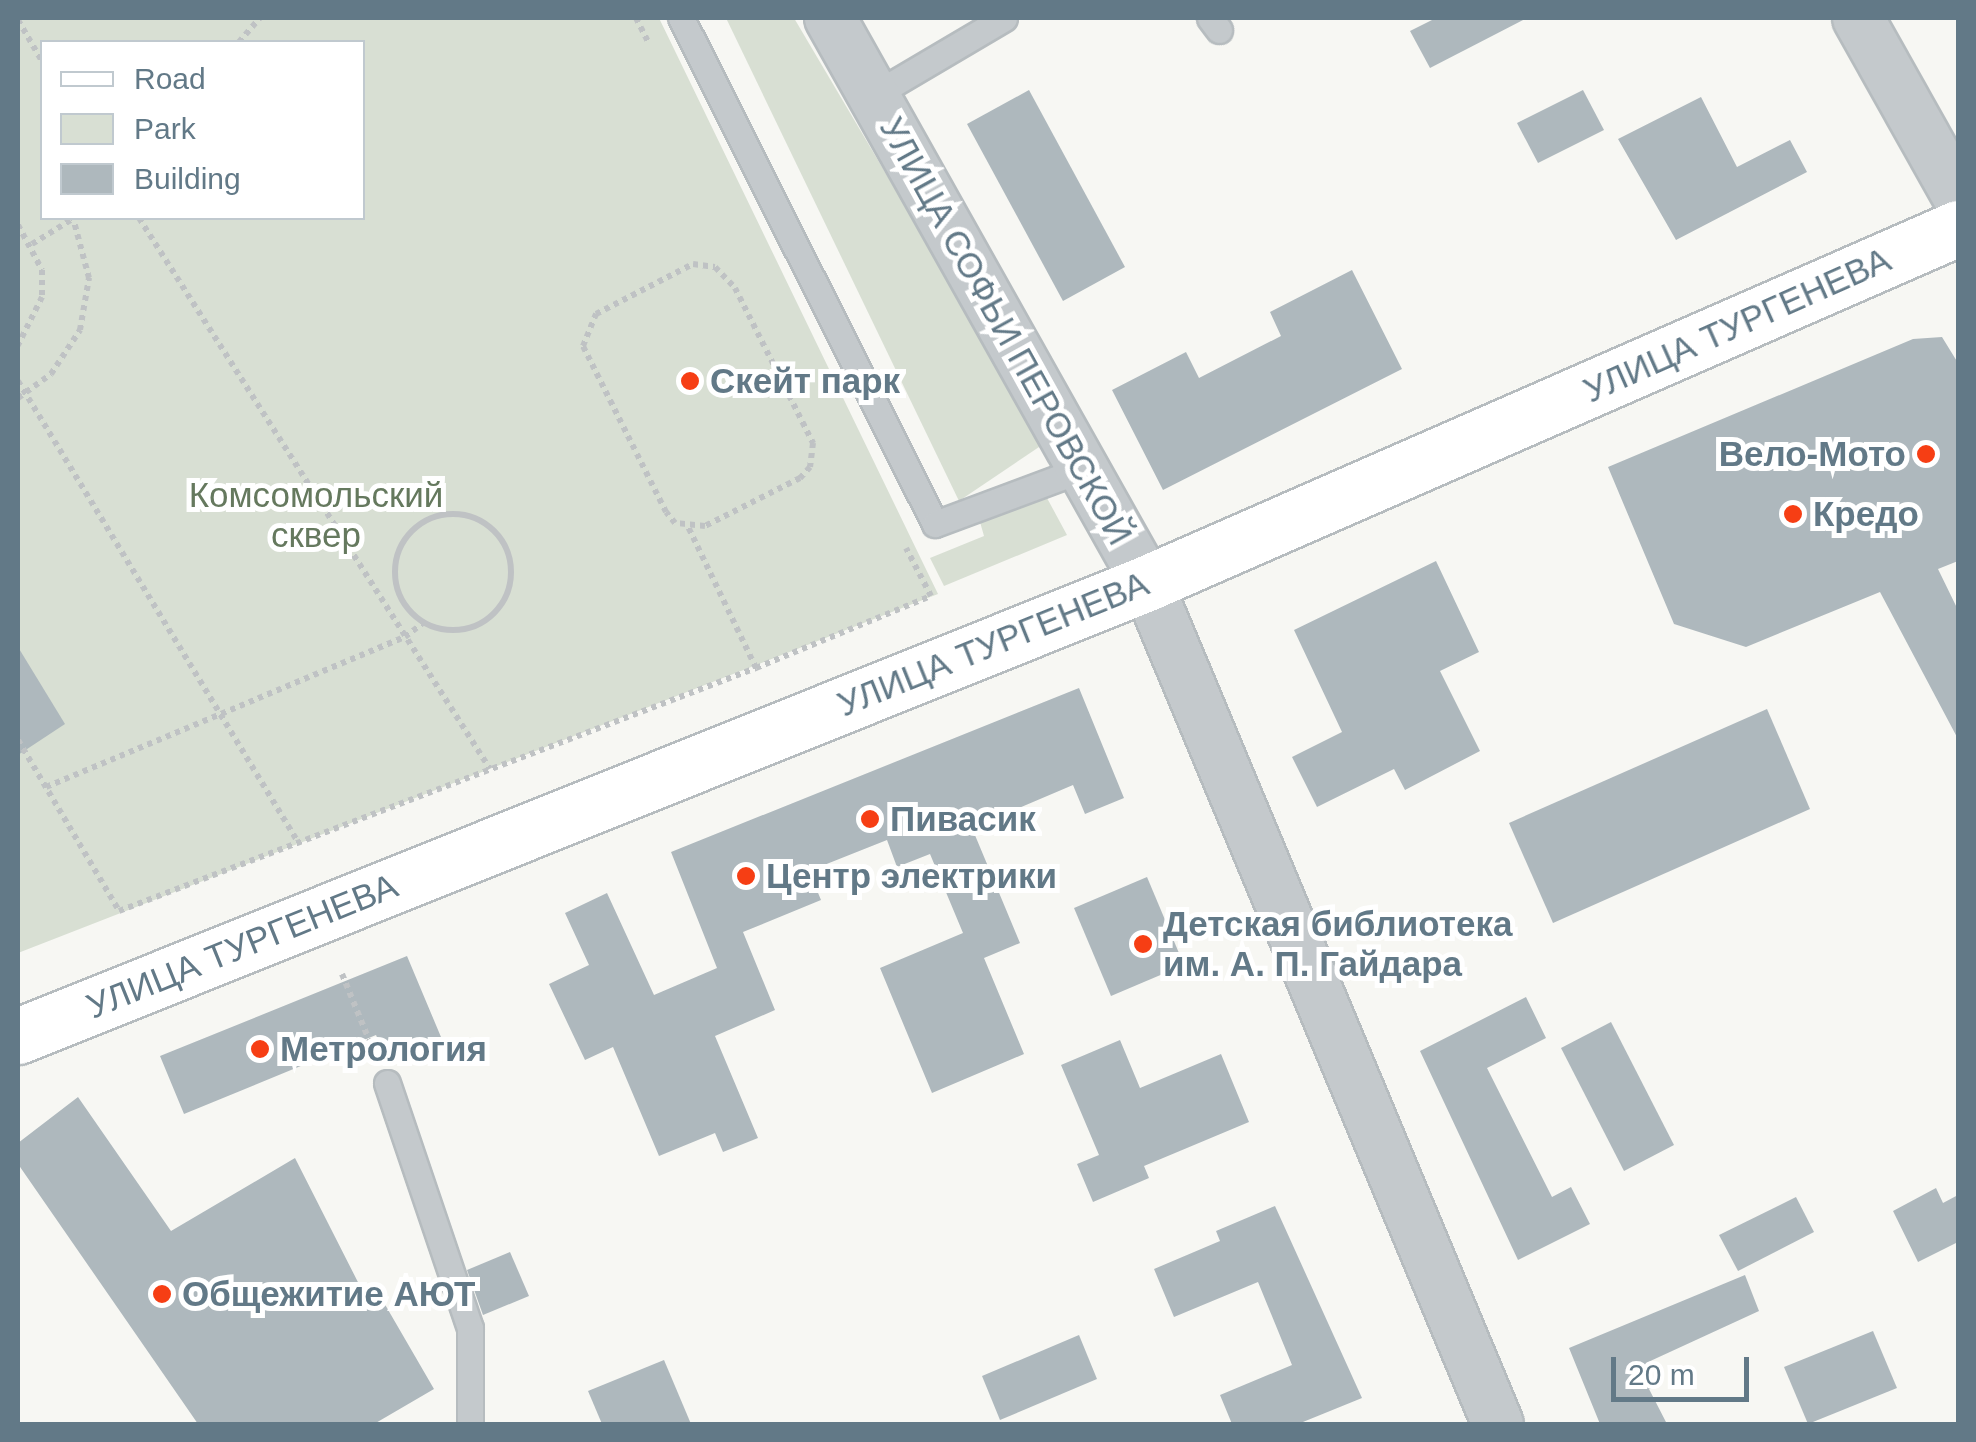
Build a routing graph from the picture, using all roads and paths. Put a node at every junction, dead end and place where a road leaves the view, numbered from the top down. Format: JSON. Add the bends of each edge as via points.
{"nodes":[{"id":1,"x":260,"y":18,"type":"edge"},
{"id":2,"x":636,"y":18,"type":"edge"},
{"id":3,"x":680,"y":18,"type":"edge"},
{"id":4,"x":830,"y":18,"type":"edge"},
{"id":5,"x":1004,"y":18,"type":"edge"},
{"id":6,"x":1858,"y":18,"type":"edge"},
{"id":7,"x":18,"y":20,"type":"edge"},
{"id":8,"x":241,"y":40,"type":"edge"},
{"id":9,"x":654,"y":53,"type":"dead end"},
{"id":10,"x":40,"y":58,"type":"edge"},
{"id":11,"x":874,"y":95,"type":"junction"},
{"id":12,"x":1958,"y":196,"type":"edge"},
{"id":13,"x":71,"y":220,"type":"edge"},
{"id":14,"x":75,"y":220,"type":"edge"},
{"id":15,"x":140,"y":220,"type":"edge"},
{"id":16,"x":18,"y":225,"type":"edge"},
{"id":17,"x":1958,"y":228,"type":"edge"},
{"id":18,"x":32,"y":244,"type":"junction"},
{"id":19,"x":18,"y":345,"type":"edge"},
{"id":20,"x":18,"y":381,"type":"edge"},
{"id":21,"x":22,"y":396,"type":"edge"},
{"id":22,"x":1083,"y":469,"type":"junction"},
{"id":23,"x":688,"y":526,"type":"junction"},
{"id":24,"x":898,"y":531,"type":"dead end"},
{"id":25,"x":1147,"y":583,"type":"junction"},
{"id":26,"x":410,"y":610,"type":"junction"},
{"id":27,"x":394,"y":619,"type":"junction"},
{"id":28,"x":424,"y":622,"type":"junction"},
{"id":29,"x":405,"y":637,"type":"junction"},
{"id":30,"x":756,"y":668,"type":"junction"},
{"id":31,"x":224,"y":713,"type":"junction"},
{"id":32,"x":18,"y":740,"type":"edge"},
{"id":33,"x":490,"y":768,"type":"junction"},
{"id":34,"x":46,"y":787,"type":"junction"},
{"id":35,"x":298,"y":842,"type":"junction"},
{"id":36,"x":342,"y":974,"type":"dead end"},
{"id":37,"x":18,"y":1036,"type":"edge"},
{"id":38,"x":387,"y":1083,"type":"joint"},
{"id":39,"x":470,"y":1424,"type":"edge"},
{"id":40,"x":1498,"y":1424,"type":"edge"}],
"edges":[{"from":1,"to":8,"type":"path"},
{"from":2,"to":9,"type":"path"},
{"from":3,"to":22,"type":"lane","via":[[934,524]]},
{"from":4,"to":11,"type":"street","name":"УЛИЦА СОФЬИ ПЕРОВСКОЙ"},
{"from":5,"to":11,"type":"lane"},
{"from":6,"to":12,"type":"street"},
{"from":7,"to":10,"type":"path"},
{"from":11,"to":22,"type":"street","name":"УЛИЦА СОФЬИ ПЕРОВСКОЙ"},
{"from":13,"to":18,"type":"path"},
{"from":14,"to":21,"type":"path","via":[[86,252],[87,304],[68,354]]},
{"from":15,"to":27,"type":"path"},
{"from":16,"to":18,"type":"path"},
{"from":17,"to":25,"type":"main road","name":"УЛИЦА ТУРГЕНЕВА"},
{"from":18,"to":19,"type":"path","via":[[42,296]]},
{"from":20,"to":21,"type":"path"},
{"from":21,"to":31,"type":"path"},
{"from":22,"to":25,"type":"street","name":"УЛИЦА СОФЬИ ПЕРОВСКОЙ"},
{"from":23,"to":23,"type":"path","via":[[705,526],[800,478],[813,458],[813,443],[735,288],[703,264],[596,314],[583,346],[666,512]]},
{"from":23,"to":30,"type":"path"},
{"from":24,"to":30,"type":"path","via":[[931,596]]},
{"from":25,"to":37,"type":"main road","name":"УЛИЦА ТУРГЕНЕВА"},
{"from":25,"to":40,"type":"street","name":"УЛИЦА СОФЬИ ПЕРОВСКОЙ"},
{"from":26,"to":27,"type":"path"},
{"from":26,"to":28,"type":"path"},
{"from":26,"to":28,"type":"path","via":[[395,576],[397,556],[419,524],[457,513],[494,529],[511,564],[504,600],[478,625],[460,630]]},
{"from":27,"to":29,"type":"path"},
{"from":28,"to":29,"type":"path"},
{"from":29,"to":31,"type":"path"},
{"from":29,"to":33,"type":"path"},
{"from":30,"to":33,"type":"path"},
{"from":31,"to":34,"type":"path"},
{"from":31,"to":35,"type":"path"},
{"from":32,"to":34,"type":"path"},
{"from":33,"to":35,"type":"path"},
{"from":34,"to":35,"type":"path","via":[[119,911]]},
{"from":36,"to":38,"type":"path"},
{"from":38,"to":39,"type":"lane","via":[[470,1328]]}]}
